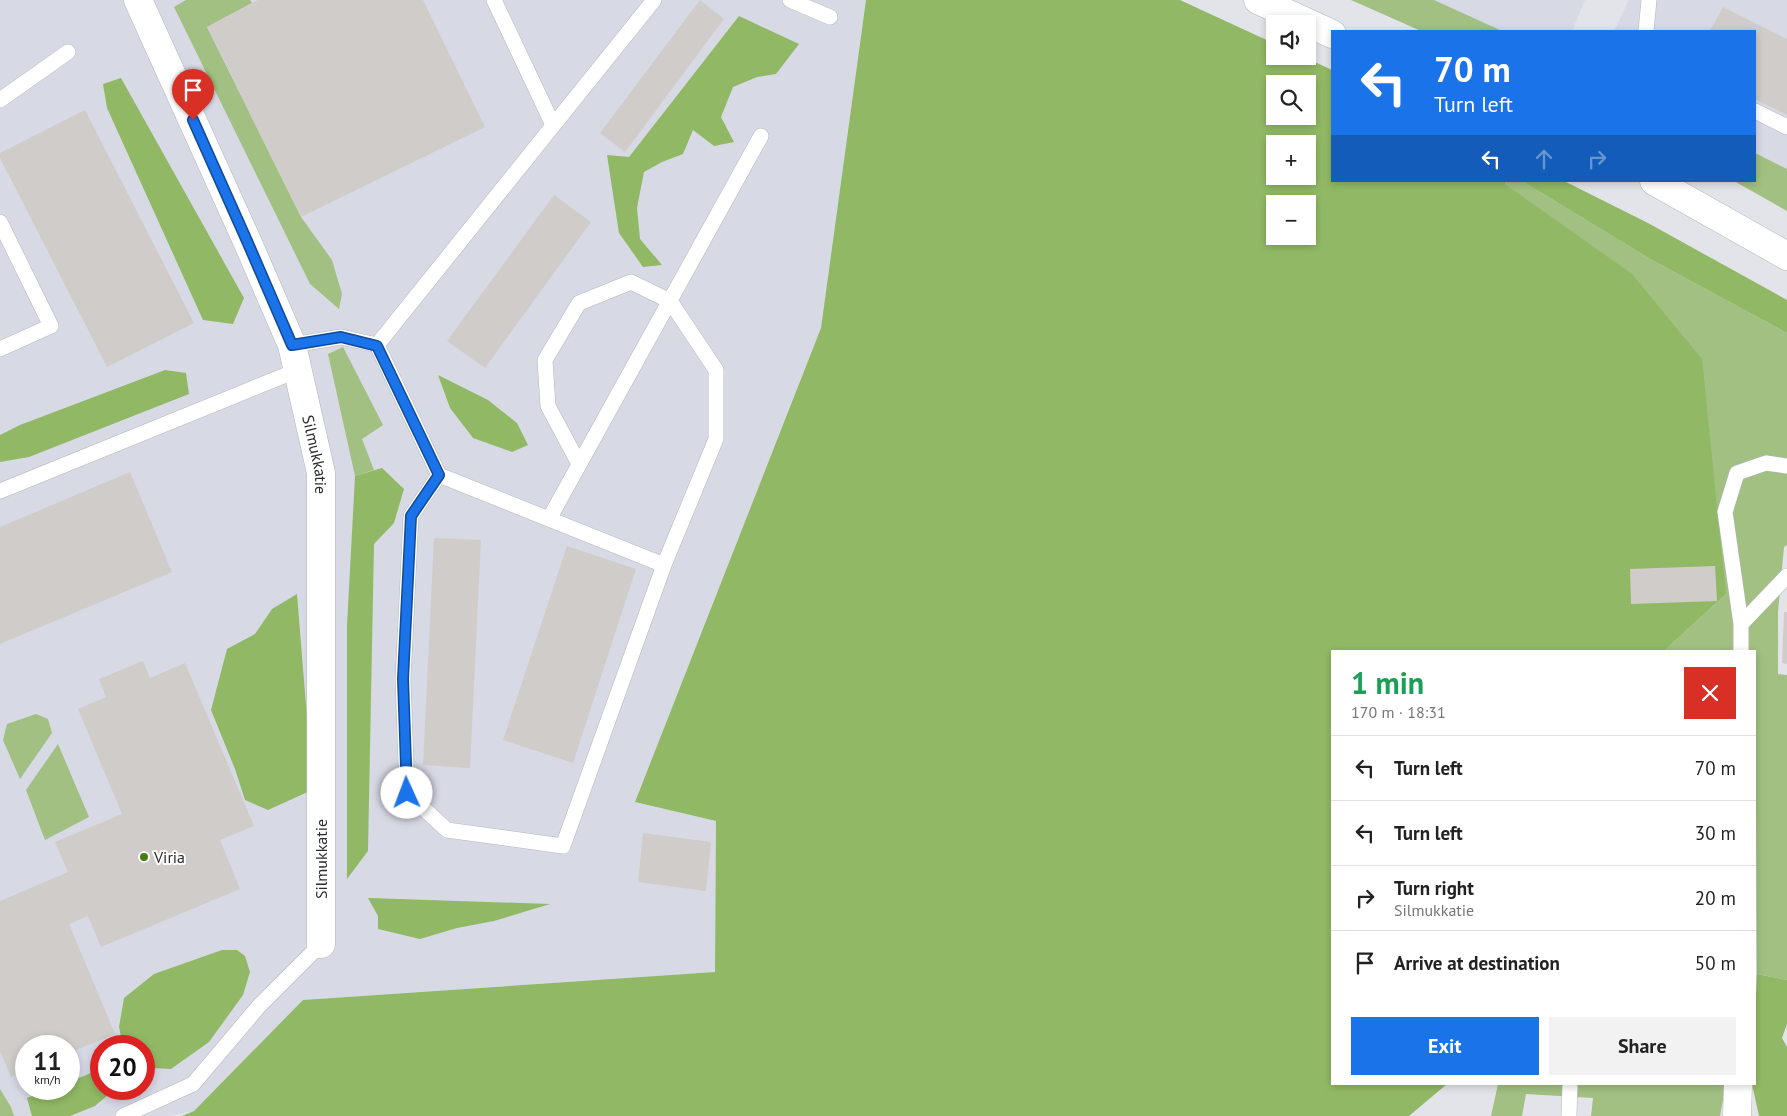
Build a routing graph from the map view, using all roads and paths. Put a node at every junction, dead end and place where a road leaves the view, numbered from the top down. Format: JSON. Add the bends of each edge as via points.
{"nodes":[{"id":1,"x":138,"y":0,"type":"edge"},
{"id":2,"x":494,"y":0,"type":"edge"},
{"id":3,"x":654,"y":0,"type":"edge"},
{"id":4,"x":790,"y":0,"type":"edge"},
{"id":5,"x":1258,"y":0,"type":"edge"},
{"id":6,"x":1649,"y":0,"type":"edge"},
{"id":7,"x":830,"y":16,"type":"dead end"},
{"id":8,"x":1646,"y":30,"type":"edge"},
{"id":9,"x":1331,"y":34,"type":"edge"},
{"id":10,"x":68,"y":52,"type":"dead end"},
{"id":11,"x":0,"y":100,"type":"edge"},
{"id":12,"x":1756,"y":112,"type":"edge"},
{"id":13,"x":553,"y":125,"type":"junction"},
{"id":14,"x":1787,"y":127,"type":"edge"},
{"id":15,"x":761,"y":136,"type":"dead end"},
{"id":16,"x":1656,"y":182,"type":"edge"},
{"id":17,"x":0,"y":222,"type":"edge"},
{"id":18,"x":1787,"y":256,"type":"edge"},
{"id":19,"x":670,"y":301,"type":"junction"},
{"id":20,"x":377,"y":346,"type":"junction"},
{"id":21,"x":0,"y":349,"type":"edge"},
{"id":22,"x":295,"y":358,"type":"junction"},
{"id":23,"x":579,"y":464,"type":"junction"},
{"id":24,"x":1787,"y":466,"type":"edge"},
{"id":25,"x":439,"y":475,"type":"junction"},
{"id":26,"x":0,"y":491,"type":"edge"},
{"id":27,"x":549,"y":519,"type":"junction"},
{"id":28,"x":664,"y":565,"type":"junction"},
{"id":29,"x":1787,"y":576,"type":"edge"},
{"id":30,"x":1741,"y":624,"type":"junction"},
{"id":31,"x":1741,"y":650,"type":"edge"},
{"id":32,"x":321,"y":944,"type":"joint"},
{"id":33,"x":1570,"y":1085,"type":"edge"},
{"id":34,"x":1738,"y":1085,"type":"edge"},
{"id":35,"x":123,"y":1116,"type":"edge"},
{"id":36,"x":1568,"y":1116,"type":"edge"},
{"id":37,"x":1737,"y":1116,"type":"edge"}],
"edges":[{"from":1,"to":22,"type":"street","name":"Silmukkatie","via":[[247,241]]},
{"from":2,"to":13,"type":"lane"},
{"from":3,"to":13,"type":"lane"},
{"from":4,"to":7,"type":"lane"},
{"from":5,"to":9,"type":"street"},
{"from":6,"to":8,"type":"lane"},
{"from":10,"to":11,"type":"lane"},
{"from":12,"to":14,"type":"lane"},
{"from":13,"to":20,"type":"lane"},
{"from":15,"to":19,"type":"lane"},
{"from":16,"to":18,"type":"street"},
{"from":17,"to":21,"type":"lane","via":[[51,326]]},
{"from":19,"to":23,"type":"lane"},
{"from":19,"to":23,"type":"lane","via":[[631,282],[579,303],[545,360],[548,406]]},
{"from":19,"to":28,"type":"lane","via":[[716,370],[716,439]]},
{"from":20,"to":22,"type":"lane","via":[[341,337]]},
{"from":20,"to":25,"type":"lane"},
{"from":22,"to":26,"type":"lane"},
{"from":22,"to":32,"type":"street","name":"Silmukkatie","via":[[321,473]]},
{"from":23,"to":27,"type":"lane"},
{"from":24,"to":30,"type":"lane","via":[[1766,463],[1737,473],[1724,512]]},
{"from":25,"to":27,"type":"lane"},
{"from":25,"to":28,"type":"lane","via":[[411,516],[403,679],[407,793],[447,830],[562,846]]},
{"from":27,"to":28,"type":"lane"},
{"from":29,"to":30,"type":"lane"},
{"from":30,"to":31,"type":"lane"},
{"from":32,"to":35,"type":"lane","via":[[258,1006],[193,1084]]},
{"from":33,"to":36,"type":"lane"},
{"from":34,"to":37,"type":"street"}]}
